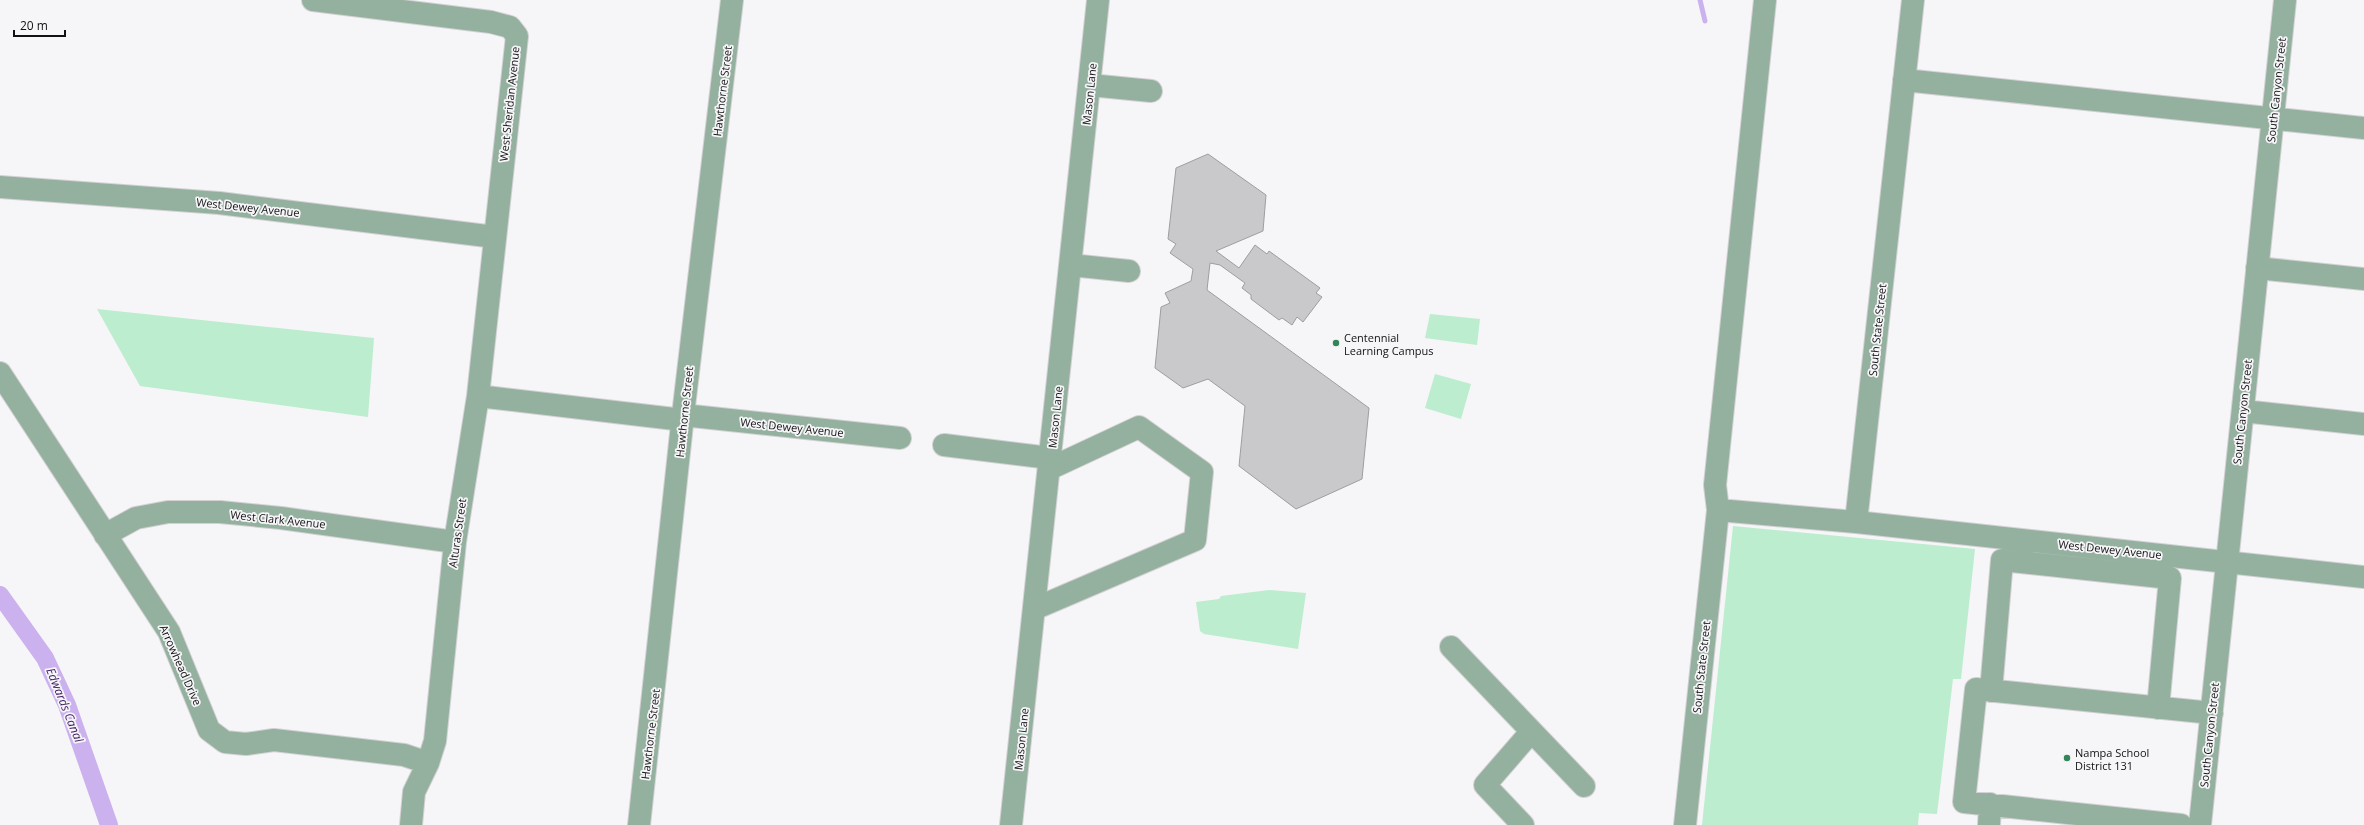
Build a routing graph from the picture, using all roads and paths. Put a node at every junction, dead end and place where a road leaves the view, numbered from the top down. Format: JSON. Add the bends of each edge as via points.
{"nodes":[{"id":1,"x":313,"y":0,"type":"edge"},
{"id":2,"x":732,"y":0,"type":"edge"},
{"id":3,"x":1766,"y":0,"type":"edge"},
{"id":4,"x":1913,"y":0,"type":"edge"},
{"id":5,"x":2285,"y":0,"type":"edge"},
{"id":6,"x":1098,"y":4,"type":"edge"},
{"id":7,"x":1904,"y":80,"type":"junction"},
{"id":8,"x":1090,"y":85,"type":"junction"},
{"id":9,"x":1152,"y":92,"type":"dead end"},
{"id":10,"x":2273,"y":119,"type":"junction"},
{"id":11,"x":2364,"y":128,"type":"edge"},
{"id":12,"x":0,"y":186,"type":"edge"},
{"id":13,"x":495,"y":237,"type":"junction"},
{"id":14,"x":1071,"y":265,"type":"junction"},
{"id":15,"x":2257,"y":268,"type":"junction"},
{"id":16,"x":1129,"y":272,"type":"dead end"},
{"id":17,"x":2364,"y":279,"type":"edge"},
{"id":18,"x":0,"y":372,"type":"edge"},
{"id":19,"x":478,"y":396,"type":"junction"},
{"id":20,"x":2243,"y":410,"type":"junction"},
{"id":21,"x":683,"y":417,"type":"junction"},
{"id":22,"x":2364,"y":424,"type":"edge"},
{"id":23,"x":900,"y":438,"type":"dead end"},
{"id":24,"x":944,"y":445,"type":"dead end"},
{"id":25,"x":1050,"y":463,"type":"junction"},
{"id":26,"x":1718,"y":510,"type":"junction"},
{"id":27,"x":1856,"y":522,"type":"junction"},
{"id":28,"x":106,"y":535,"type":"junction"},
{"id":29,"x":2004,"y":538,"type":"junction"},
{"id":30,"x":454,"y":542,"type":"junction"},
{"id":31,"x":2173,"y":556,"type":"junction"},
{"id":32,"x":2002,"y":560,"type":"junction"},
{"id":33,"x":2227,"y":562,"type":"junction"},
{"id":34,"x":2364,"y":577,"type":"edge"},
{"id":35,"x":2170,"y":578,"type":"junction"},
{"id":36,"x":1034,"y":609,"type":"junction"},
{"id":37,"x":1450,"y":647,"type":"dead end"},
{"id":38,"x":1991,"y":691,"type":"junction"},
{"id":39,"x":2158,"y":708,"type":"junction"},
{"id":40,"x":2212,"y":713,"type":"junction"},
{"id":41,"x":1531,"y":732,"type":"junction"},
{"id":42,"x":428,"y":763,"type":"junction"},
{"id":43,"x":1584,"y":786,"type":"dead end"},
{"id":44,"x":1989,"y":815,"type":"edge"},
{"id":45,"x":410,"y":825,"type":"edge"},
{"id":46,"x":639,"y":825,"type":"edge"},
{"id":47,"x":1012,"y":825,"type":"edge"},
{"id":48,"x":1523,"y":825,"type":"edge"},
{"id":49,"x":1685,"y":825,"type":"edge"},
{"id":50,"x":2181,"y":825,"type":"edge"},
{"id":51,"x":2200,"y":825,"type":"edge"}],
"edges":[{"from":1,"to":13,"type":"street","name":"West Sheridan Avenue","via":[[491,22],[510,27],[517,36]]},
{"from":2,"to":21,"type":"street","name":"Hawthorne Street"},
{"from":3,"to":26,"type":"street","name":"South State Street","via":[[1715,485]]},
{"from":4,"to":7,"type":"street","name":"South State Street"},
{"from":5,"to":10,"type":"street","name":"South Canyon Street"},
{"from":6,"to":8,"type":"street","name":"Mason Lane"},
{"from":7,"to":10,"type":"street"},
{"from":7,"to":27,"type":"street","name":"South State Street"},
{"from":8,"to":9,"type":"street"},
{"from":8,"to":14,"type":"street","name":"Mason Lane"},
{"from":10,"to":11,"type":"street"},
{"from":10,"to":15,"type":"street","name":"South Canyon Street"},
{"from":12,"to":13,"type":"street","name":"West Dewey Avenue","via":[[219,203]]},
{"from":13,"to":19,"type":"street","name":"Alturas Street"},
{"from":14,"to":16,"type":"street"},
{"from":14,"to":25,"type":"street","name":"Mason Lane"},
{"from":15,"to":17,"type":"street"},
{"from":15,"to":20,"type":"street","name":"South Canyon Street"},
{"from":18,"to":28,"type":"street","name":"Arrowhead Drive"},
{"from":19,"to":21,"type":"street","name":"West Dewey Avenue"},
{"from":19,"to":30,"type":"street","name":"Alturas Street"},
{"from":20,"to":22,"type":"street"},
{"from":20,"to":33,"type":"street","name":"South Canyon Street"},
{"from":21,"to":23,"type":"street","name":"West Dewey Avenue"},
{"from":21,"to":46,"type":"street","name":"Hawthorne Street"},
{"from":24,"to":25,"type":"street"},
{"from":25,"to":36,"type":"street","name":"Mason Lane"},
{"from":25,"to":36,"type":"street","via":[[1139,428],[1202,472],[1195,540]]},
{"from":26,"to":27,"type":"street"},
{"from":26,"to":49,"type":"street","name":"South State Street"},
{"from":27,"to":29,"type":"street","name":"West Dewey Avenue"},
{"from":28,"to":30,"type":"street","name":"West Clark Avenue","via":[[136,518],[168,512],[205,512],[281,518]]},
{"from":28,"to":42,"type":"street","name":"Arrowhead Drive","via":[[169,632],[209,730],[225,742],[246,744],[274,740],[404,755]]},
{"from":29,"to":31,"type":"street","name":"West Dewey Avenue"},
{"from":29,"to":32,"type":"street"},
{"from":30,"to":42,"type":"street","name":"Alturas Street","via":[[435,741]]},
{"from":31,"to":33,"type":"street","name":"West Dewey Avenue"},
{"from":31,"to":35,"type":"street"},
{"from":32,"to":35,"type":"street"},
{"from":32,"to":38,"type":"street"},
{"from":33,"to":34,"type":"street","name":"West Dewey Avenue"},
{"from":33,"to":40,"type":"street","name":"South Canyon Street"},
{"from":35,"to":39,"type":"street"},
{"from":36,"to":47,"type":"street","name":"Mason Lane"},
{"from":37,"to":41,"type":"street"},
{"from":38,"to":39,"type":"street"},
{"from":38,"to":44,"type":"street","via":[[1976,689],[1964,802]]},
{"from":39,"to":40,"type":"street"},
{"from":40,"to":51,"type":"street","name":"South Canyon Street"},
{"from":41,"to":43,"type":"street"},
{"from":41,"to":48,"type":"street","via":[[1485,785]]},
{"from":42,"to":45,"type":"street","name":"Alturas Street","via":[[414,792]]},
{"from":44,"to":50,"type":"street"}]}
